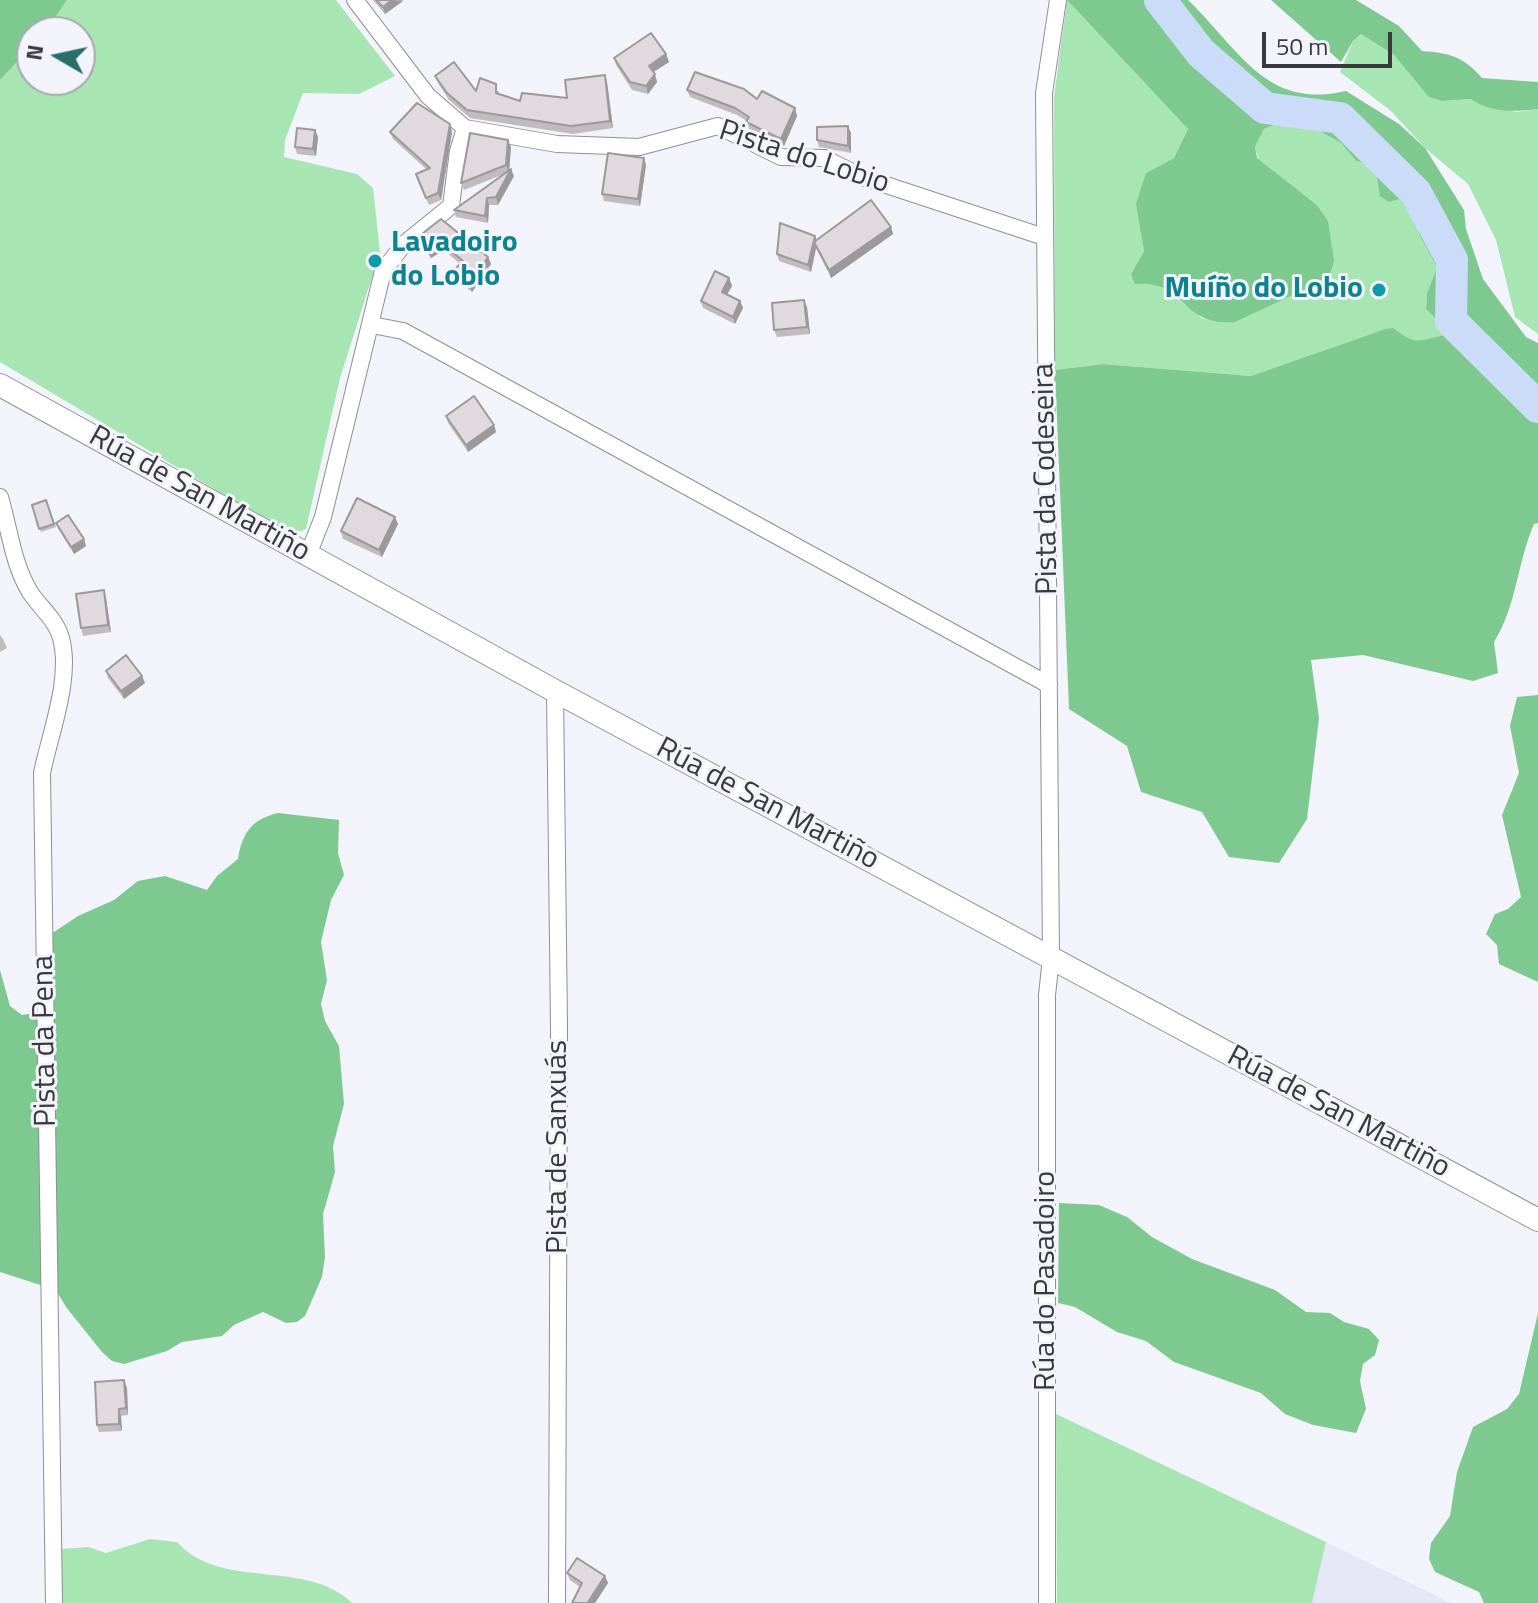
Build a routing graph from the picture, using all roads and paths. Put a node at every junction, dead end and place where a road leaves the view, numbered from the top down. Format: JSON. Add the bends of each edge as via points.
{"nodes":[{"id":1,"x":355,"y":0,"type":"edge"},
{"id":2,"x":1058,"y":0,"type":"edge"},
{"id":3,"x":465,"y":128,"type":"junction"},
{"id":4,"x":1044,"y":237,"type":"junction"},
{"id":5,"x":372,"y":325,"type":"junction"},
{"id":6,"x":0,"y":385,"type":"edge"},
{"id":7,"x":0,"y":497,"type":"edge"},
{"id":8,"x":308,"y":555,"type":"junction"},
{"id":9,"x":1049,"y":685,"type":"junction"},
{"id":10,"x":555,"y":691,"type":"junction"},
{"id":11,"x":1051,"y":958,"type":"junction"},
{"id":12,"x":1538,"y":1220,"type":"edge"},
{"id":13,"x":54,"y":1603,"type":"edge"},
{"id":14,"x":557,"y":1603,"type":"edge"},
{"id":15,"x":1047,"y":1603,"type":"edge"}],
"edges":[{"from":1,"to":3,"type":"street","via":[[428,96]]},
{"from":2,"to":4,"type":"street","name":"Pista da Codeseira","via":[[1044,93]]},
{"from":3,"to":4,"type":"street","name":"Pista do Lobio","via":[[557,144],[639,147],[718,126],[781,157],[824,158],[862,177]]},
{"from":3,"to":5,"type":"street","via":[[451,206],[390,258],[375,298]]},
{"from":4,"to":9,"type":"street","name":"Pista da Codeseira"},
{"from":5,"to":8,"type":"street","via":[[361,350],[323,517]]},
{"from":5,"to":9,"type":"street","via":[[403,331]]},
{"from":6,"to":8,"type":"street","name":"Rúa de San Martiño"},
{"from":7,"to":13,"type":"street","name":"Pista da Pena","via":[[23,578],[53,620],[63,659],[42,773]]},
{"from":8,"to":10,"type":"street","name":"Rúa de San Martiño"},
{"from":9,"to":11,"type":"street","name":"Pista da Codeseira"},
{"from":10,"to":11,"type":"street","name":"Rúa de San Martiño"},
{"from":10,"to":14,"type":"street","name":"Pista de Sanxuás"},
{"from":11,"to":12,"type":"street","name":"Rúa de San Martiño"},
{"from":11,"to":15,"type":"street","name":"Rúa do Pasadoiro"}]}
